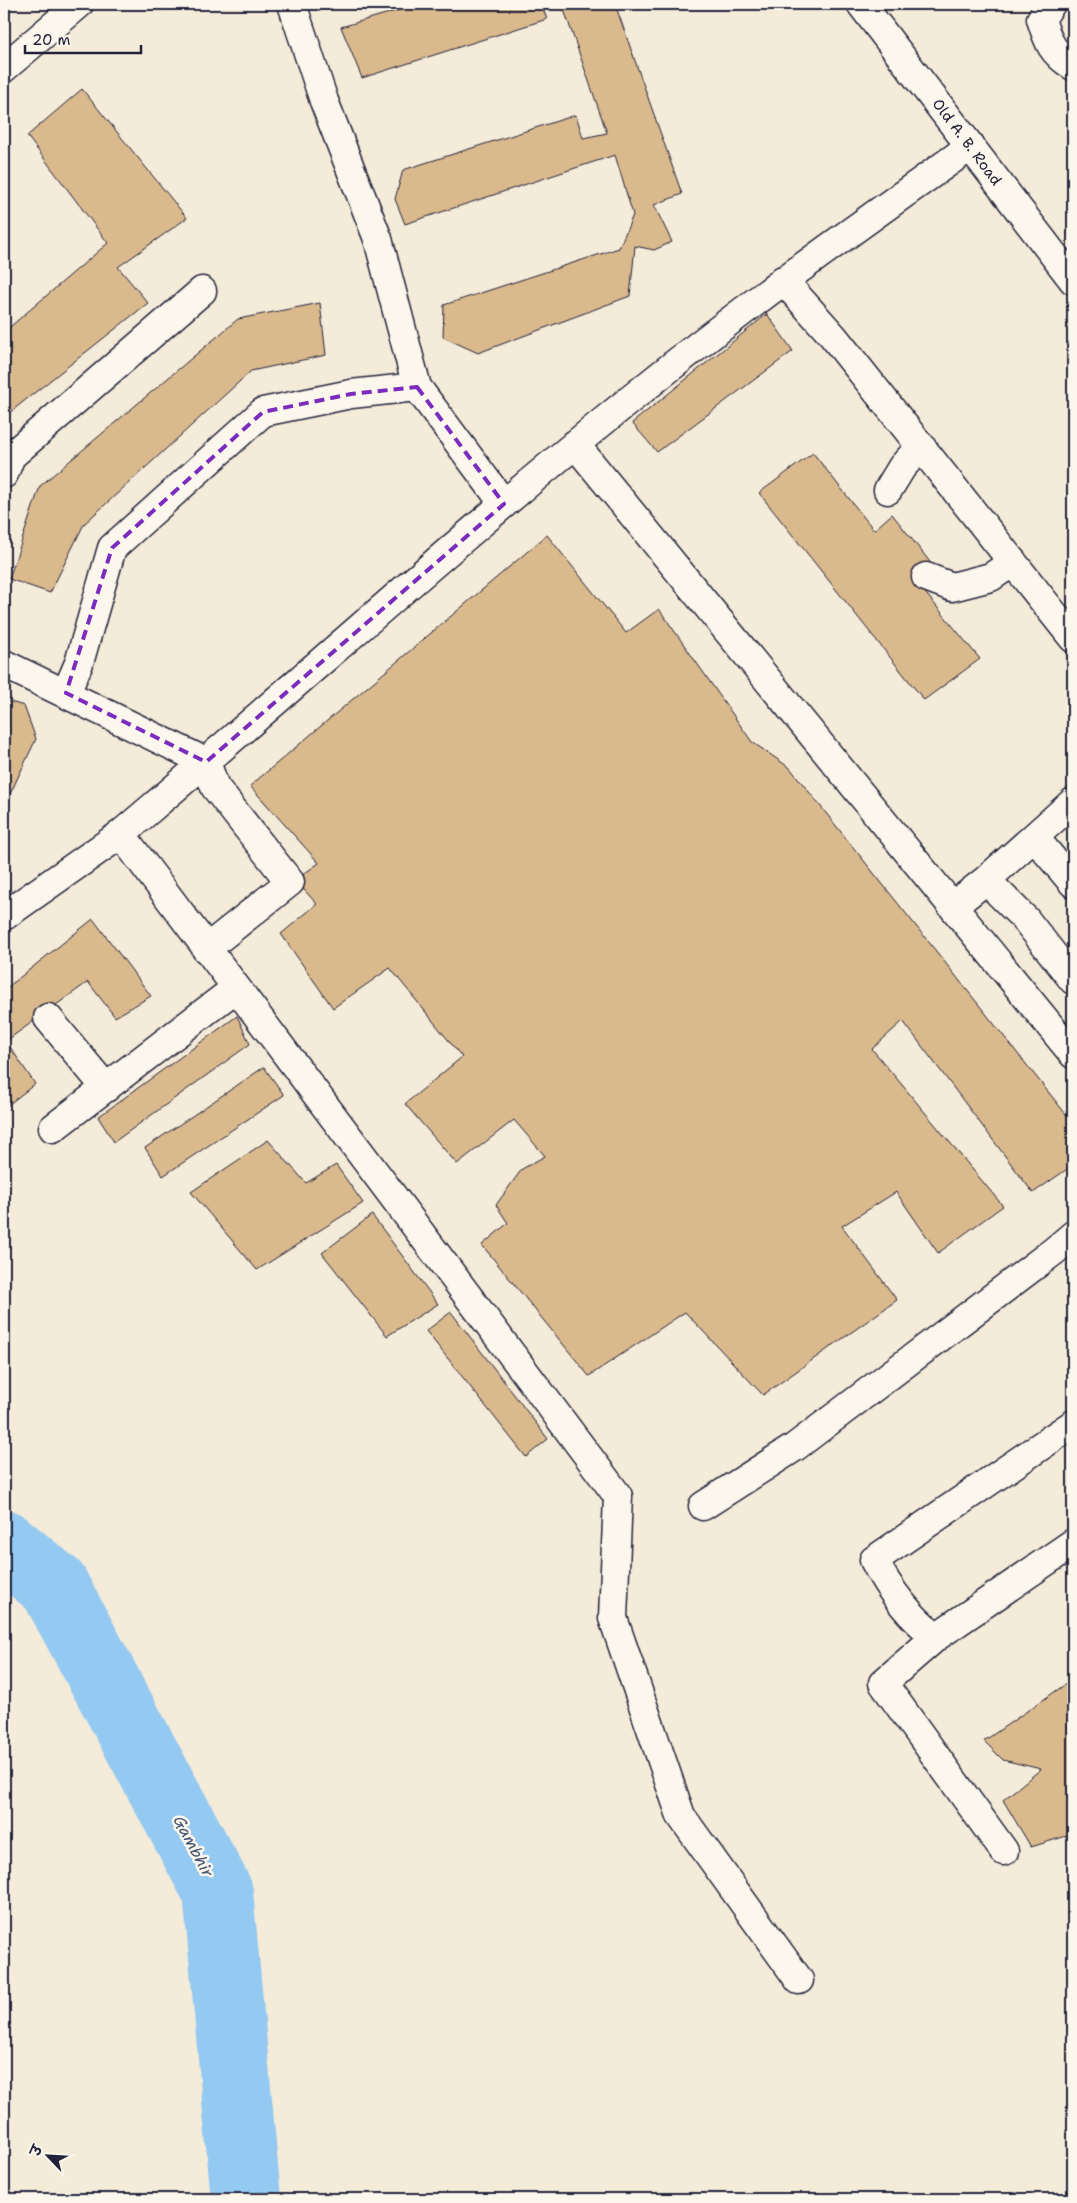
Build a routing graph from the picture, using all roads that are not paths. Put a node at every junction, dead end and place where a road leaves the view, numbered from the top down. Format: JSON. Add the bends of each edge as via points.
{"nodes":[{"id":1,"x":79,"y":4,"type":"edge"},
{"id":2,"x":292,"y":4,"type":"edge"},
{"id":3,"x":861,"y":4,"type":"edge"},
{"id":4,"x":1051,"y":4,"type":"edge"},
{"id":5,"x":1073,"y":66,"type":"edge"},
{"id":6,"x":4,"y":68,"type":"edge"},
{"id":7,"x":971,"y":146,"type":"junction"},
{"id":8,"x":783,"y":280,"type":"junction"},
{"id":9,"x":1073,"y":280,"type":"edge"},
{"id":10,"x":202,"y":292,"type":"dead end"},
{"id":11,"x":417,"y":387,"type":"junction"},
{"id":12,"x":575,"y":444,"type":"junction"},
{"id":13,"x":921,"y":446,"type":"junction"},
{"id":14,"x":4,"y":474,"type":"edge"},
{"id":15,"x":888,"y":490,"type":"dead end"},
{"id":16,"x":504,"y":504,"type":"junction"},
{"id":17,"x":1013,"y":562,"type":"junction"},
{"id":18,"x":926,"y":577,"type":"dead end"},
{"id":19,"x":1073,"y":638,"type":"edge"},
{"id":20,"x":4,"y":664,"type":"edge"},
{"id":21,"x":66,"y":693,"type":"junction"},
{"id":22,"x":206,"y":762,"type":"junction"},
{"id":23,"x":1073,"y":802,"type":"edge"},
{"id":24,"x":121,"y":834,"type":"junction"},
{"id":25,"x":1034,"y":838,"type":"junction"},
{"id":26,"x":986,"y":880,"type":"junction"},
{"id":27,"x":1073,"y":883,"type":"edge"},
{"id":28,"x":953,"y":906,"type":"junction"},
{"id":29,"x":4,"y":916,"type":"edge"},
{"id":30,"x":206,"y":949,"type":"junction"},
{"id":31,"x":1073,"y":980,"type":"edge"},
{"id":32,"x":236,"y":988,"type":"junction"},
{"id":33,"x":48,"y":1018,"type":"dead end"},
{"id":34,"x":1073,"y":1054,"type":"edge"},
{"id":35,"x":106,"y":1088,"type":"junction"},
{"id":36,"x":53,"y":1128,"type":"dead end"},
{"id":37,"x":1073,"y":1234,"type":"edge"},
{"id":38,"x":1073,"y":1424,"type":"edge"},
{"id":39,"x":702,"y":1506,"type":"dead end"},
{"id":40,"x":1073,"y":1543,"type":"edge"},
{"id":41,"x":936,"y":1637,"type":"junction"},
{"id":42,"x":1004,"y":1852,"type":"dead end"},
{"id":43,"x":800,"y":1980,"type":"dead end"}],
"edges":[{"from":1,"to":6,"type":"street"},
{"from":2,"to":11,"type":"street","via":[[324,101],[378,239]]},
{"from":3,"to":7,"type":"street","name":"Old A. B. Road"},
{"from":4,"to":5,"type":"street","via":[[1041,19],[1048,43]]},
{"from":7,"to":8,"type":"street"},
{"from":7,"to":9,"type":"street","name":"Old A. B. Road"},
{"from":8,"to":12,"type":"street"},
{"from":8,"to":13,"type":"street","via":[[833,336]]},
{"from":10,"to":14,"type":"street","via":[[11,456]]},
{"from":11,"to":16,"type":"street"},
{"from":11,"to":21,"type":"street","via":[[351,394],[263,412],[112,548],[79,663]]},
{"from":12,"to":16,"type":"street"},
{"from":12,"to":28,"type":"street"},
{"from":13,"to":15,"type":"street","via":[[902,467]]},
{"from":13,"to":17,"type":"street"},
{"from":16,"to":22,"type":"street"},
{"from":17,"to":18,"type":"street","via":[[991,577],[952,587]]},
{"from":17,"to":19,"type":"street"},
{"from":20,"to":21,"type":"street"},
{"from":21,"to":22,"type":"street"},
{"from":22,"to":24,"type":"street"},
{"from":22,"to":30,"type":"street","via":[[215,787],[290,882]]},
{"from":23,"to":25,"type":"street"},
{"from":24,"to":29,"type":"street"},
{"from":24,"to":30,"type":"street"},
{"from":25,"to":26,"type":"street"},
{"from":25,"to":27,"type":"street"},
{"from":26,"to":28,"type":"street"},
{"from":26,"to":31,"type":"street","via":[[1026,920]]},
{"from":28,"to":34,"type":"street"},
{"from":30,"to":32,"type":"street"},
{"from":32,"to":35,"type":"street"},
{"from":32,"to":43,"type":"street","via":[[618,1496],[613,1618],[681,1816]]},
{"from":33,"to":35,"type":"street"},
{"from":35,"to":36,"type":"street"},
{"from":37,"to":39,"type":"street","via":[[795,1447]]},
{"from":38,"to":41,"type":"street","via":[[874,1560],[891,1589],[918,1622]]},
{"from":40,"to":41,"type":"street"},
{"from":41,"to":42,"type":"street","via":[[883,1683]]}]}
